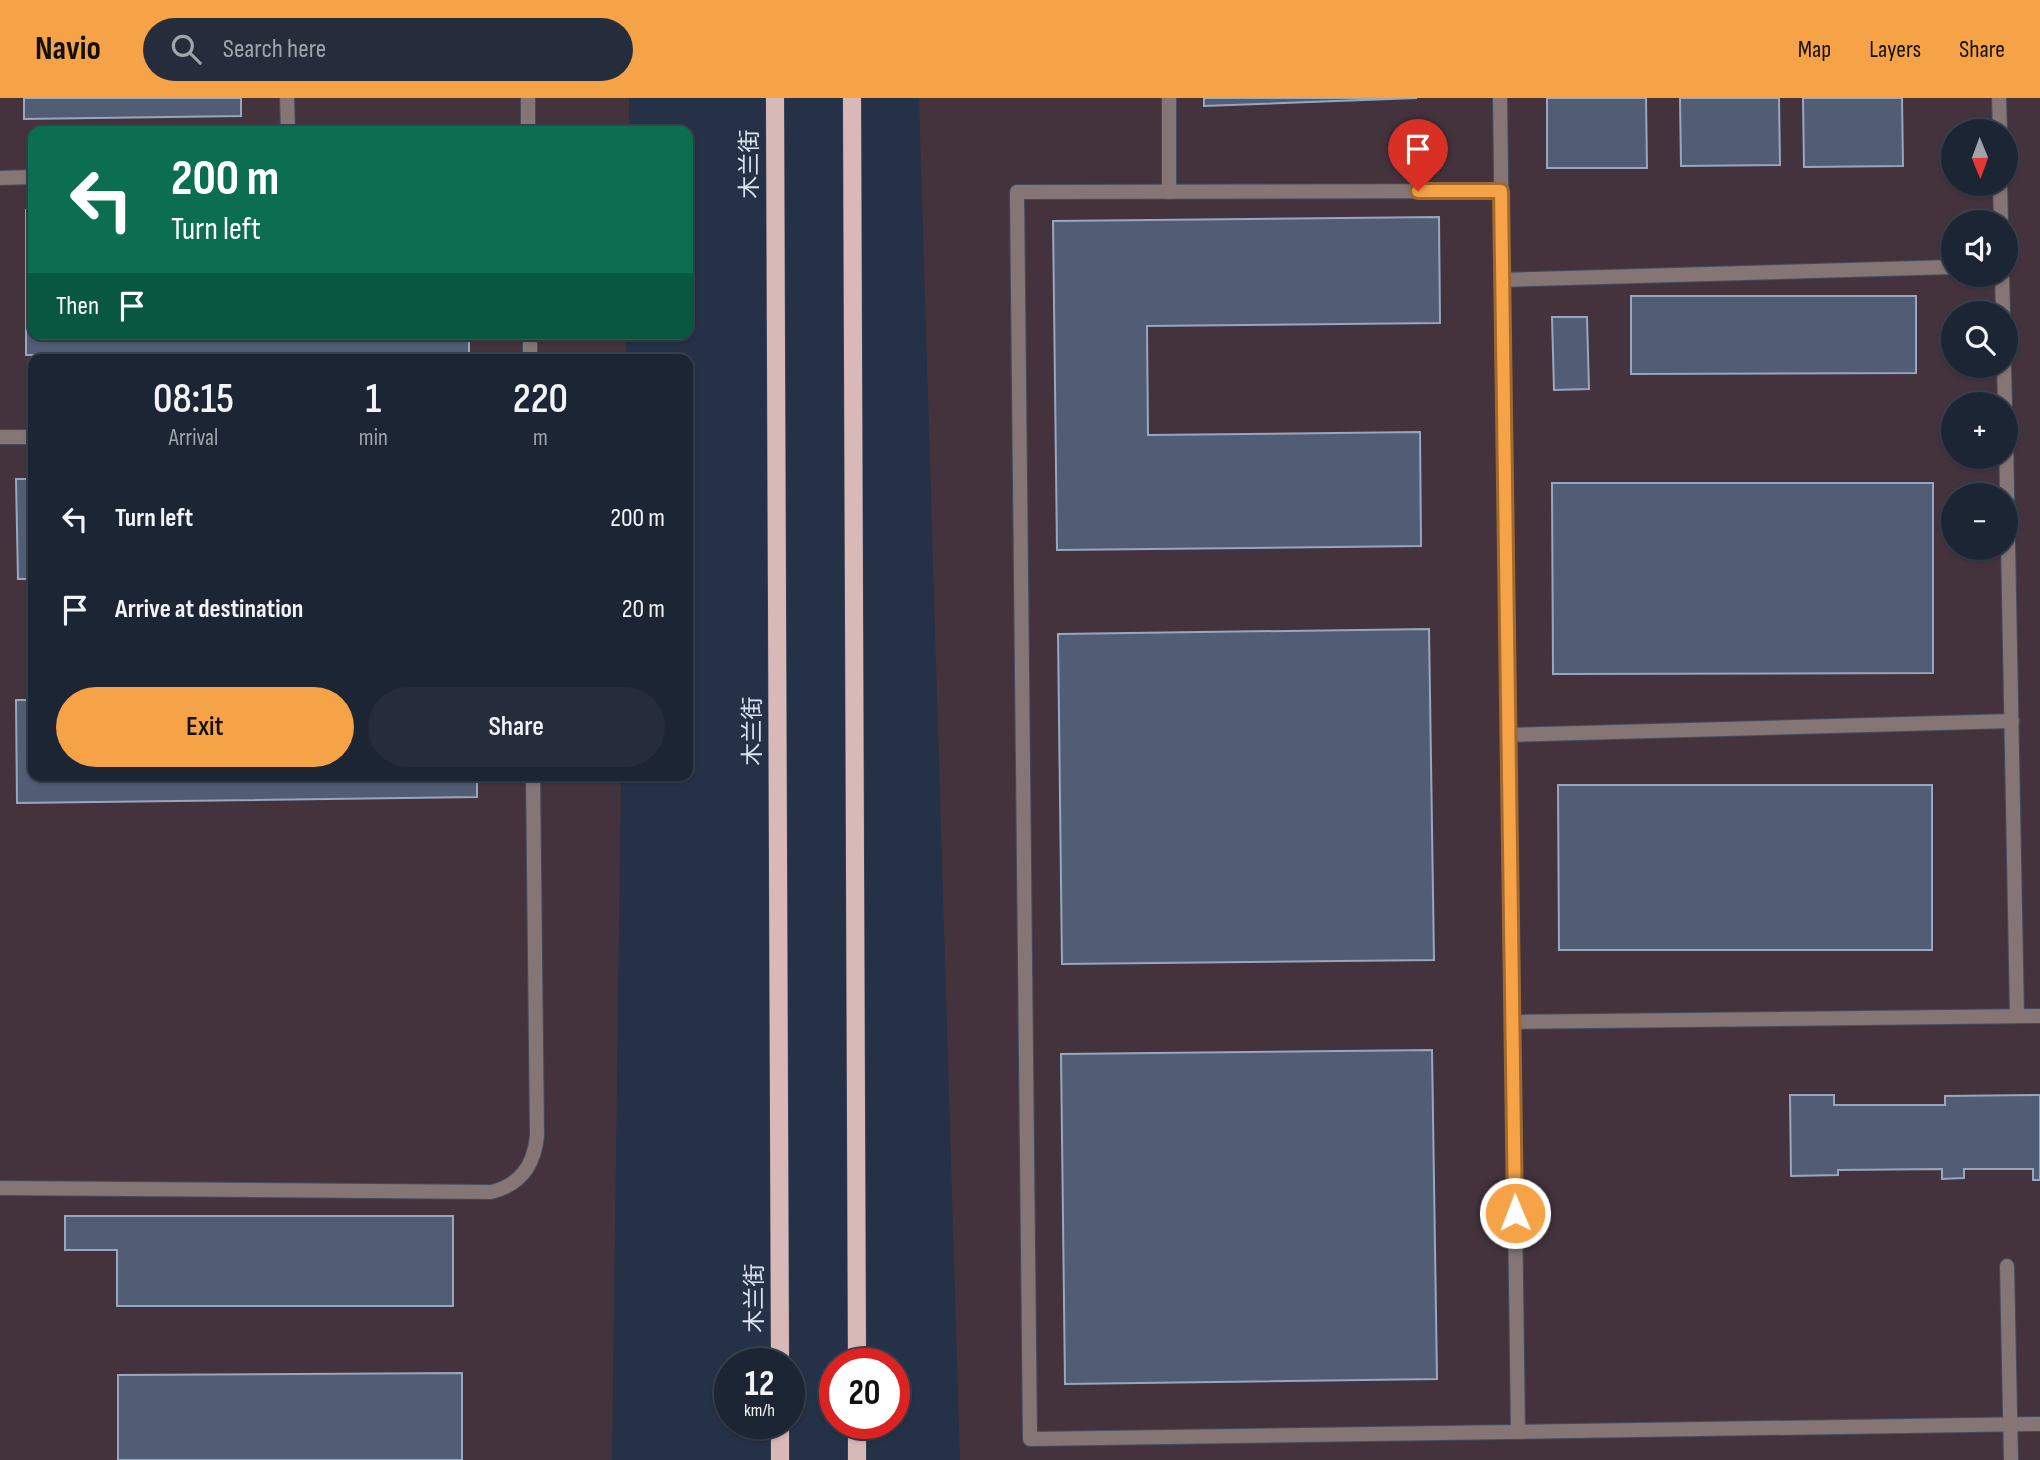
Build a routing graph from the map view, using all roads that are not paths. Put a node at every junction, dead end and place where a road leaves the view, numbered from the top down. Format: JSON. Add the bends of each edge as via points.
{"nodes":[{"id":1,"x":288,"y":98,"type":"edge"},
{"id":2,"x":528,"y":98,"type":"edge"},
{"id":3,"x":775,"y":98,"type":"edge"},
{"id":4,"x":852,"y":98,"type":"edge"},
{"id":5,"x":1169,"y":98,"type":"edge"},
{"id":6,"x":1500,"y":98,"type":"edge"},
{"id":7,"x":1999,"y":98,"type":"edge"},
{"id":8,"x":2000,"y":119,"type":"edge"},
{"id":9,"x":288,"y":126,"type":"edge"},
{"id":10,"x":528,"y":126,"type":"edge"},
{"id":11,"x":28,"y":177,"type":"edge"},
{"id":12,"x":0,"y":178,"type":"edge"},
{"id":13,"x":1501,"y":191,"type":"junction"},
{"id":14,"x":1169,"y":192,"type":"junction"},
{"id":15,"x":1941,"y":267,"type":"edge"},
{"id":16,"x":1502,"y":280,"type":"junction"},
{"id":17,"x":28,"y":437,"type":"edge"},
{"id":18,"x":0,"y":438,"type":"edge"},
{"id":19,"x":2007,"y":469,"type":"edge"},
{"id":20,"x":2012,"y":721,"type":"junction"},
{"id":21,"x":1508,"y":735,"type":"junction"},
{"id":22,"x":534,"y":781,"type":"edge"},
{"id":23,"x":2017,"y":1016,"type":"junction"},
{"id":24,"x":2040,"y":1016,"type":"edge"},
{"id":25,"x":1513,"y":1022,"type":"junction"},
{"id":26,"x":0,"y":1188,"type":"edge"},
{"id":27,"x":2007,"y":1266,"type":"dead end"},
{"id":28,"x":780,"y":1348,"type":"edge"},
{"id":29,"x":857,"y":1348,"type":"edge"},
{"id":30,"x":2040,"y":1424,"type":"edge"},
{"id":31,"x":2010,"y":1425,"type":"junction"},
{"id":32,"x":1518,"y":1432,"type":"junction"},
{"id":33,"x":780,"y":1439,"type":"edge"},
{"id":34,"x":857,"y":1439,"type":"edge"},
{"id":35,"x":780,"y":1460,"type":"edge"},
{"id":36,"x":857,"y":1460,"type":"edge"},
{"id":37,"x":2011,"y":1460,"type":"edge"}],
"edges":[{"from":1,"to":9,"type":"lane"},
{"from":2,"to":10,"type":"lane"},
{"from":3,"to":28,"type":"main road","name":"木兰街"},
{"from":4,"to":29,"type":"main road"},
{"from":5,"to":14,"type":"lane"},
{"from":6,"to":13,"type":"lane"},
{"from":7,"to":8,"type":"lane"},
{"from":11,"to":12,"type":"lane"},
{"from":13,"to":14,"type":"lane"},
{"from":13,"to":16,"type":"lane"},
{"from":14,"to":32,"type":"lane","via":[[1017,192],[1030,1439]]},
{"from":15,"to":16,"type":"lane"},
{"from":16,"to":21,"type":"lane"},
{"from":17,"to":18,"type":"lane"},
{"from":19,"to":20,"type":"lane"},
{"from":20,"to":21,"type":"lane"},
{"from":20,"to":23,"type":"lane"},
{"from":21,"to":25,"type":"lane"},
{"from":22,"to":26,"type":"lane","via":[[537,1136],[530,1166],[520,1180],[491,1192]]},
{"from":23,"to":24,"type":"lane"},
{"from":23,"to":25,"type":"lane"},
{"from":25,"to":32,"type":"lane"},
{"from":27,"to":31,"type":"lane"},
{"from":30,"to":31,"type":"lane"},
{"from":31,"to":32,"type":"lane"},
{"from":31,"to":37,"type":"lane"},
{"from":33,"to":35,"type":"main road"},
{"from":34,"to":36,"type":"main road"}]}
